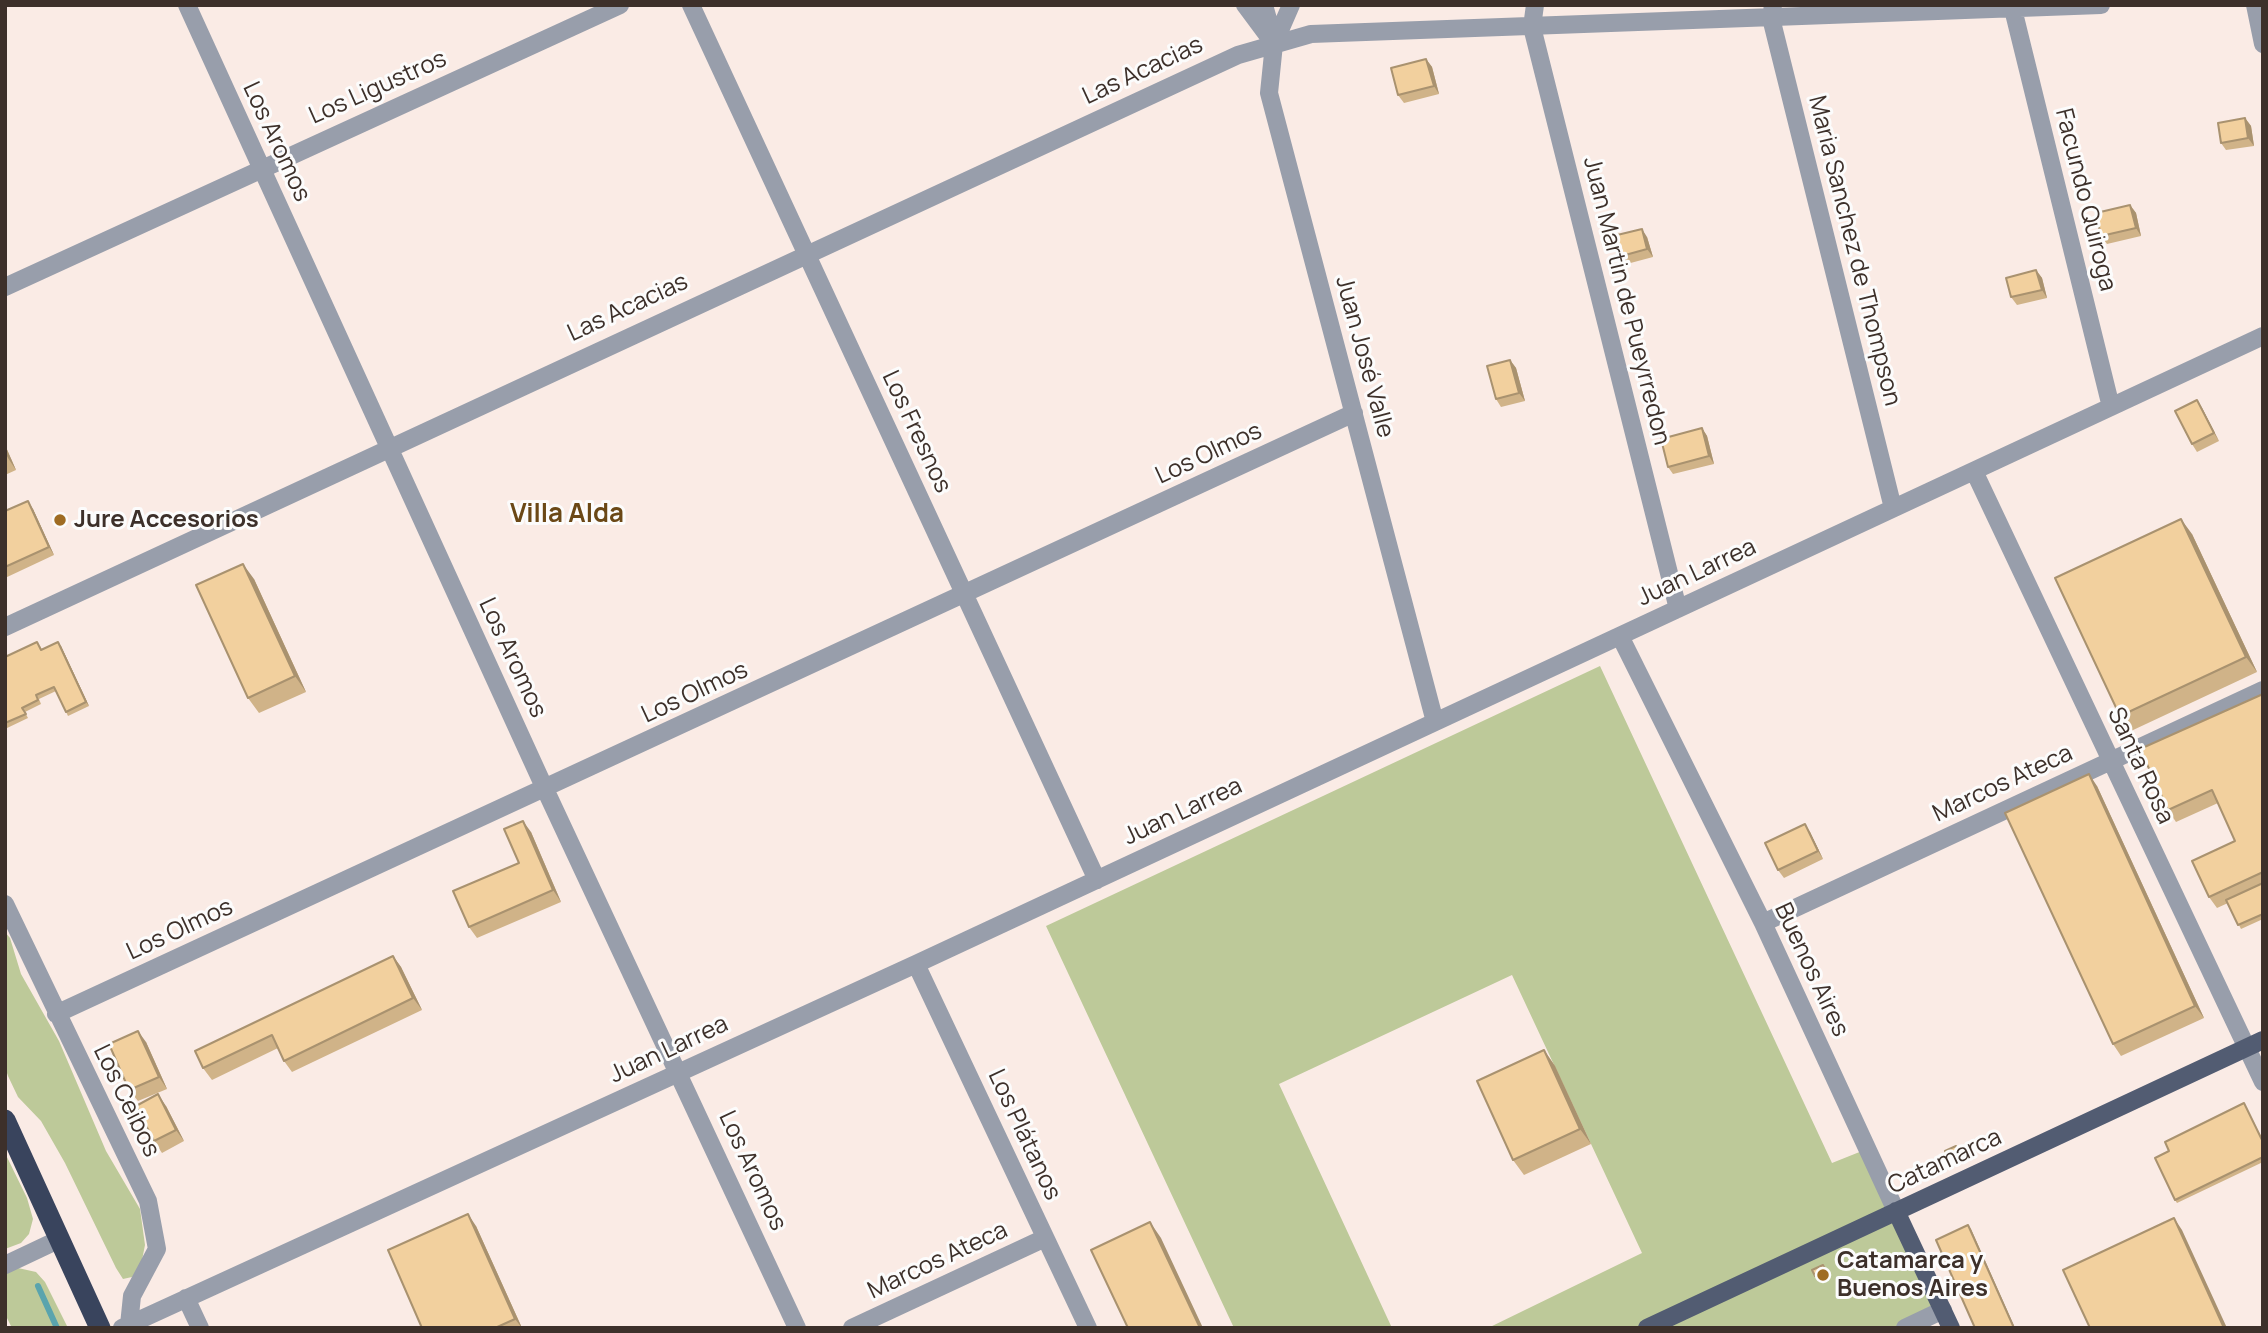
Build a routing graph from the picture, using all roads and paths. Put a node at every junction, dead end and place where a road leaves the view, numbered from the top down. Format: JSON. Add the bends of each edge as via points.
{"nodes":[{"id":1,"x":187,"y":5,"type":"edge"},
{"id":2,"x":620,"y":5,"type":"edge"},
{"id":3,"x":691,"y":5,"type":"edge"},
{"id":4,"x":1245,"y":5,"type":"edge"},
{"id":5,"x":1264,"y":5,"type":"edge"},
{"id":6,"x":1291,"y":5,"type":"edge"},
{"id":7,"x":1535,"y":5,"type":"edge"},
{"id":8,"x":2101,"y":5,"type":"edge"},
{"id":9,"x":2255,"y":5,"type":"edge"},
{"id":10,"x":2012,"y":6,"type":"edge"},
{"id":11,"x":1772,"y":12,"type":"edge"},
{"id":12,"x":1532,"y":27,"type":"junction"},
{"id":13,"x":1274,"y":44,"type":"junction"},
{"id":14,"x":2263,"y":44,"type":"edge"},
{"id":15,"x":262,"y":168,"type":"junction"},
{"id":16,"x":806,"y":253,"type":"junction"},
{"id":17,"x":5,"y":288,"type":"edge"},
{"id":18,"x":2263,"y":336,"type":"edge"},
{"id":19,"x":2111,"y":407,"type":"junction"},
{"id":20,"x":1354,"y":413,"type":"junction"},
{"id":21,"x":388,"y":446,"type":"junction"},
{"id":22,"x":1974,"y":471,"type":"junction"},
{"id":23,"x":1893,"y":508,"type":"junction"},
{"id":24,"x":965,"y":595,"type":"junction"},
{"id":25,"x":1678,"y":609,"type":"junction"},
{"id":26,"x":5,"y":627,"type":"edge"},
{"id":27,"x":1620,"y":636,"type":"junction"},
{"id":28,"x":2263,"y":690,"type":"edge"},
{"id":29,"x":1435,"y":722,"type":"junction"},
{"id":30,"x":2111,"y":761,"type":"junction"},
{"id":31,"x":545,"y":789,"type":"junction"},
{"id":32,"x":1097,"y":880,"type":"junction"},
{"id":33,"x":6,"y":910,"type":"edge"},
{"id":34,"x":1763,"y":923,"type":"junction"},
{"id":35,"x":916,"y":964,"type":"junction"},
{"id":36,"x":56,"y":1014,"type":"junction"},
{"id":37,"x":2255,"y":1044,"type":"edge"},
{"id":38,"x":680,"y":1072,"type":"junction"},
{"id":39,"x":2263,"y":1082,"type":"edge"},
{"id":40,"x":5,"y":1119,"type":"edge"},
{"id":41,"x":1896,"y":1211,"type":"junction"},
{"id":42,"x":1045,"y":1238,"type":"junction"},
{"id":43,"x":60,"y":1239,"type":"junction"},
{"id":44,"x":5,"y":1265,"type":"edge"},
{"id":45,"x":186,"y":1298,"type":"junction"},
{"id":46,"x":1943,"y":1310,"type":"junction"},
{"id":47,"x":126,"y":1326,"type":"edge"},
{"id":48,"x":100,"y":1328,"type":"edge"},
{"id":49,"x":200,"y":1328,"type":"edge"},
{"id":50,"x":797,"y":1328,"type":"edge"},
{"id":51,"x":852,"y":1328,"type":"edge"},
{"id":52,"x":1087,"y":1328,"type":"edge"},
{"id":53,"x":1647,"y":1328,"type":"edge"},
{"id":54,"x":1905,"y":1328,"type":"edge"},
{"id":55,"x":1951,"y":1328,"type":"edge"}],
"edges":[{"from":1,"to":15,"type":"street","name":"Los Aromos"},
{"from":2,"to":15,"type":"street","name":"Los Ligustros"},
{"from":3,"to":16,"type":"street","name":"Los Fresnos"},
{"from":4,"to":13,"type":"street"},
{"from":5,"to":13,"type":"street"},
{"from":6,"to":13,"type":"street","name":"Juan José Valle"},
{"from":7,"to":12,"type":"street","name":"Juan Martin de Pueyrredon"},
{"from":8,"to":10,"type":"street","name":"Las Acacias"},
{"from":9,"to":14,"type":"street"},
{"from":10,"to":11,"type":"street","name":"Las Acacias"},
{"from":10,"to":19,"type":"street","name":"Facundo Quiroga"},
{"from":11,"to":12,"type":"street","name":"Las Acacias"},
{"from":11,"to":23,"type":"street","name":"Maria Sanchez de Thompson"},
{"from":12,"to":13,"type":"street","name":"Las Acacias","via":[[1311,34]]},
{"from":12,"to":25,"type":"street","name":"Juan Martin de Pueyrredon"},
{"from":13,"to":16,"type":"street","name":"Las Acacias","via":[[1238,55]]},
{"from":13,"to":20,"type":"street","name":"Juan José Valle","via":[[1269,93]]},
{"from":15,"to":17,"type":"street","name":"Los Ligustros"},
{"from":15,"to":21,"type":"street","name":"Los Aromos"},
{"from":16,"to":21,"type":"street","name":"Las Acacias"},
{"from":16,"to":24,"type":"street","name":"Los Fresnos"},
{"from":18,"to":19,"type":"street","name":"Juan Larrea"},
{"from":19,"to":22,"type":"street","name":"Juan Larrea"},
{"from":20,"to":24,"type":"street","name":"Los Olmos"},
{"from":20,"to":29,"type":"street","name":"Juan José Valle"},
{"from":21,"to":26,"type":"street","name":"Las Acacias"},
{"from":21,"to":31,"type":"street","name":"Los Aromos"},
{"from":22,"to":23,"type":"street","name":"Juan Larrea"},
{"from":22,"to":30,"type":"street","name":"Santa Rosa"},
{"from":23,"to":25,"type":"street","name":"Juan Larrea"},
{"from":24,"to":31,"type":"street","name":"Los Olmos"},
{"from":24,"to":32,"type":"street","name":"Los Fresnos"},
{"from":25,"to":27,"type":"street","name":"Juan Larrea"},
{"from":27,"to":29,"type":"street","name":"Juan Larrea"},
{"from":27,"to":34,"type":"street","name":"Buenos Aires"},
{"from":28,"to":30,"type":"street","name":"Marcos Ateca"},
{"from":29,"to":32,"type":"street","name":"Juan Larrea"},
{"from":30,"to":34,"type":"street","name":"Marcos Ateca"},
{"from":30,"to":37,"type":"street","name":"Santa Rosa"},
{"from":31,"to":36,"type":"street","name":"Los Olmos"},
{"from":31,"to":38,"type":"street","name":"Los Aromos"},
{"from":32,"to":35,"type":"street","name":"Juan Larrea"},
{"from":33,"to":36,"type":"street","name":"Los Ceibos"},
{"from":34,"to":41,"type":"street","name":"Buenos Aires"},
{"from":35,"to":38,"type":"street","name":"Juan Larrea"},
{"from":35,"to":42,"type":"street","name":"Los Plátanos"},
{"from":36,"to":47,"type":"street","name":"Los Ceibos","via":[[148,1201],[157,1249],[132,1296]]},
{"from":37,"to":39,"type":"street","name":"Santa Rosa"},
{"from":37,"to":41,"type":"main road","name":"Catamarca"},
{"from":38,"to":45,"type":"street","name":"Juan Larrea"},
{"from":38,"to":50,"type":"street","name":"Los Aromos"},
{"from":40,"to":43,"type":"highway"},
{"from":41,"to":46,"type":"main road","name":"Buenos Aires"},
{"from":41,"to":53,"type":"main road","name":"Catamarca"},
{"from":42,"to":51,"type":"street","name":"Marcos Ateca"},
{"from":42,"to":52,"type":"street","name":"Los Plátanos"},
{"from":43,"to":44,"type":"street"},
{"from":43,"to":48,"type":"highway"},
{"from":45,"to":47,"type":"street","name":"Juan Larrea"},
{"from":45,"to":49,"type":"street"},
{"from":46,"to":54,"type":"street"},
{"from":46,"to":55,"type":"main road","name":"Buenos Aires"}]}
